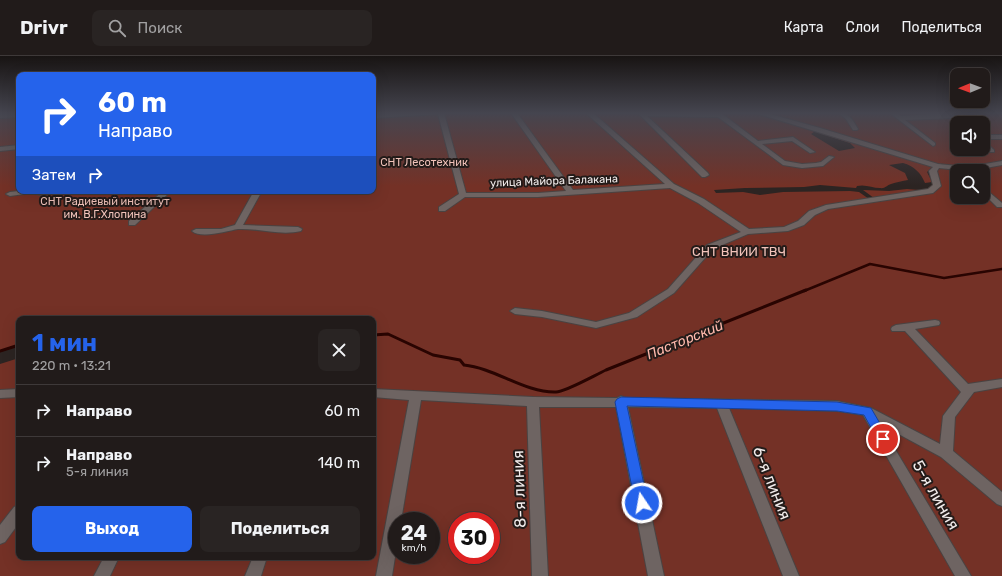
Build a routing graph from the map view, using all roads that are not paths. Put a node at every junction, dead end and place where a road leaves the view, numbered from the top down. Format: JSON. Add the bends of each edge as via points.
{"nodes":[{"id":1,"x":448,"y":137,"type":"edge"},
{"id":2,"x":531,"y":137,"type":"edge"},
{"id":3,"x":615,"y":137,"type":"edge"},
{"id":4,"x":666,"y":137,"type":"edge"},
{"id":5,"x":749,"y":137,"type":"edge"},
{"id":6,"x":845,"y":137,"type":"edge"},
{"id":7,"x":925,"y":137,"type":"edge"},
{"id":8,"x":757,"y":143,"type":"junction"},
{"id":9,"x":934,"y":144,"type":"dead end"},
{"id":10,"x":16,"y":148,"type":"edge"},
{"id":11,"x":0,"y":149,"type":"edge"},
{"id":12,"x":812,"y":152,"type":"dead end"},
{"id":13,"x":831,"y":157,"type":"dead end"},
{"id":14,"x":1002,"y":163,"type":"edge"},
{"id":15,"x":937,"y":166,"type":"junction"},
{"id":16,"x":990,"y":166,"type":"edge"},
{"id":17,"x":950,"y":168,"type":"edge"},
{"id":18,"x":705,"y":175,"type":"dead end"},
{"id":19,"x":671,"y":186,"type":"junction"},
{"id":20,"x":16,"y":193,"type":"edge"},
{"id":21,"x":571,"y":193,"type":"junction"},
{"id":22,"x":10,"y":194,"type":"dead end"},
{"id":23,"x":164,"y":194,"type":"edge"},
{"id":24,"x":256,"y":194,"type":"edge"},
{"id":25,"x":463,"y":195,"type":"junction"},
{"id":26,"x":990,"y":196,"type":"edge"},
{"id":27,"x":1000,"y":205,"type":"dead end"},
{"id":28,"x":442,"y":208,"type":"dead end"},
{"id":29,"x":132,"y":223,"type":"dead end"},
{"id":30,"x":238,"y":226,"type":"junction"},
{"id":31,"x":298,"y":229,"type":"dead end"},
{"id":32,"x":196,"y":231,"type":"dead end"},
{"id":33,"x":747,"y":232,"type":"junction"},
{"id":34,"x":515,"y":311,"type":"dead end"},
{"id":35,"x":935,"y":323,"type":"dead end"},
{"id":36,"x":908,"y":328,"type":"junction"},
{"id":37,"x":896,"y":329,"type":"dead end"},
{"id":38,"x":1002,"y":383,"type":"edge"},
{"id":39,"x":967,"y":391,"type":"junction"},
{"id":40,"x":16,"y":393,"type":"edge"},
{"id":41,"x":376,"y":394,"type":"edge"},
{"id":42,"x":2,"y":395,"type":"edge"},
{"id":43,"x":416,"y":395,"type":"junction"},
{"id":44,"x":533,"y":402,"type":"junction"},
{"id":45,"x":621,"y":402,"type":"junction"},
{"id":46,"x":721,"y":403,"type":"junction"},
{"id":47,"x":867,"y":411,"type":"junction"},
{"id":48,"x":946,"y":453,"type":"junction"},
{"id":49,"x":1002,"y":500,"type":"edge"},
{"id":50,"x":16,"y":516,"type":"edge"},
{"id":51,"x":0,"y":537,"type":"edge"},
{"id":52,"x":110,"y":560,"type":"edge"},
{"id":53,"x":259,"y":560,"type":"edge"},
{"id":54,"x":102,"y":576,"type":"edge"},
{"id":55,"x":253,"y":576,"type":"edge"},
{"id":56,"x":384,"y":576,"type":"edge"},
{"id":57,"x":540,"y":576,"type":"edge"},
{"id":58,"x":656,"y":576,"type":"edge"},
{"id":59,"x":791,"y":576,"type":"edge"},
{"id":60,"x":963,"y":576,"type":"edge"}],
"edges":[{"from":1,"to":25,"type":"street"},
{"from":2,"to":21,"type":"street"},
{"from":3,"to":19,"type":"street"},
{"from":4,"to":18,"type":"street"},
{"from":5,"to":8,"type":"street"},
{"from":6,"to":15,"type":"street"},
{"from":7,"to":9,"type":"street"},
{"from":8,"to":12,"type":"street","via":[[793,139]]},
{"from":8,"to":13,"type":"street","via":[[780,161],[789,164],[823,164]]},
{"from":10,"to":11,"type":"street"},
{"from":14,"to":16,"type":"street"},
{"from":15,"to":17,"type":"street"},
{"from":15,"to":33,"type":"street","via":[[933,176],[937,186],[930,191],[826,207],[812,213],[806,221],[785,229]]},
{"from":19,"to":21,"type":"street","name":"улица Майора Балакана"},
{"from":19,"to":33,"type":"street","via":[[701,201]]},
{"from":20,"to":22,"type":"street"},
{"from":21,"to":25,"type":"street","name":"улица Майора Балакана"},
{"from":23,"to":29,"type":"street"},
{"from":24,"to":30,"type":"street"},
{"from":25,"to":28,"type":"street"},
{"from":26,"to":27,"type":"street"},
{"from":30,"to":31,"type":"street"},
{"from":30,"to":32,"type":"street","via":[[221,231]]},
{"from":33,"to":34,"type":"street","via":[[710,247],[671,291],[633,315],[596,325]]},
{"from":35,"to":36,"type":"street"},
{"from":36,"to":37,"type":"street"},
{"from":36,"to":39,"type":"street"},
{"from":38,"to":39,"type":"street","via":[[970,388]]},
{"from":39,"to":48,"type":"street","via":[[949,416]]},
{"from":40,"to":42,"type":"street"},
{"from":41,"to":43,"type":"street"},
{"from":43,"to":44,"type":"street"},
{"from":43,"to":56,"type":"street"},
{"from":44,"to":45,"type":"street"},
{"from":44,"to":57,"type":"street","name":"8-я линия"},
{"from":45,"to":46,"type":"street"},
{"from":45,"to":58,"type":"street"},
{"from":46,"to":47,"type":"street","via":[[837,406]]},
{"from":46,"to":59,"type":"street","name":"6-я линия"},
{"from":47,"to":48,"type":"street"},
{"from":47,"to":60,"type":"street","name":"5-я линия"},
{"from":48,"to":49,"type":"street"},
{"from":50,"to":51,"type":"street"},
{"from":52,"to":54,"type":"street"},
{"from":53,"to":55,"type":"street"}]}
